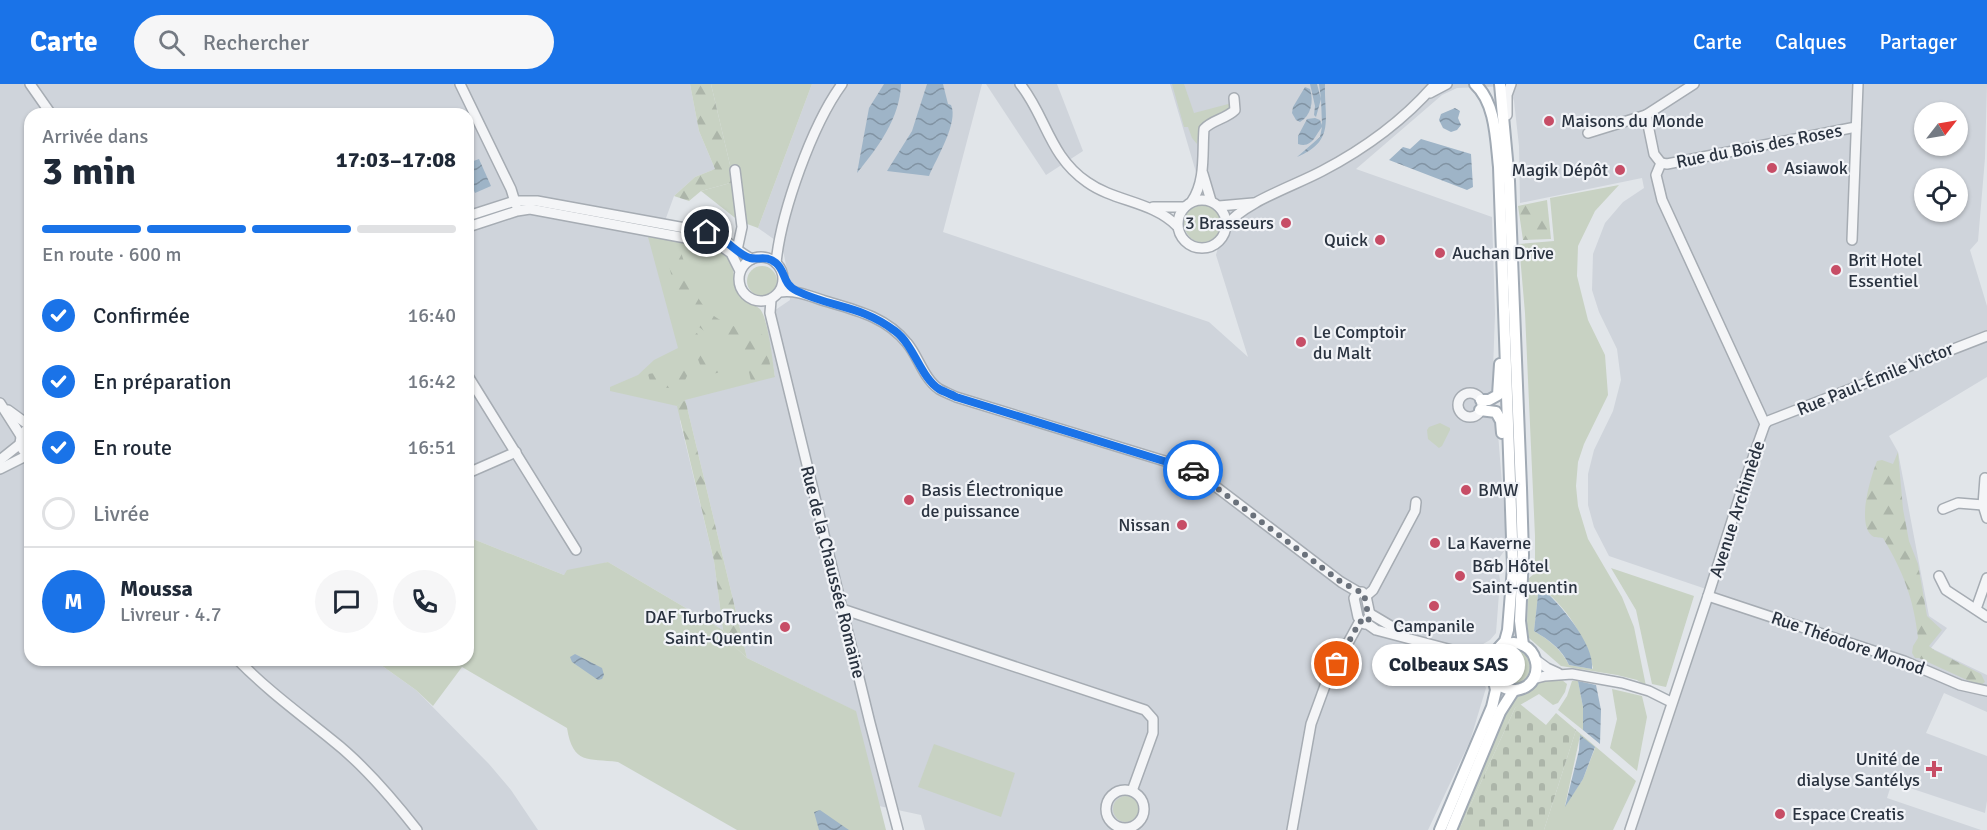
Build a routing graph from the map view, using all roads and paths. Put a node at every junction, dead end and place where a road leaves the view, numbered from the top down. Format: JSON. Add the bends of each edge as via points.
{"nodes":[{"id":1,"x":30,"y":84,"type":"edge"},
{"id":2,"x":460,"y":84,"type":"edge"},
{"id":3,"x":842,"y":84,"type":"edge"},
{"id":4,"x":1020,"y":84,"type":"edge"},
{"id":5,"x":1435,"y":84,"type":"edge"},
{"id":6,"x":1447,"y":84,"type":"edge"},
{"id":7,"x":1476,"y":84,"type":"edge"},
{"id":8,"x":1500,"y":84,"type":"edge"},
{"id":9,"x":1511,"y":84,"type":"edge"},
{"id":10,"x":1694,"y":84,"type":"edge"},
{"id":11,"x":1858,"y":84,"type":"edge"},
{"id":12,"x":1425,"y":95,"type":"junction"},
{"id":13,"x":1234,"y":98,"type":"dead end"},
{"id":14,"x":47,"y":108,"type":"edge"},
{"id":15,"x":472,"y":108,"type":"edge"},
{"id":16,"x":474,"y":113,"type":"edge"},
{"id":17,"x":1646,"y":115,"type":"junction"},
{"id":18,"x":1856,"y":127,"type":"junction"},
{"id":19,"x":1588,"y":133,"type":"dead end"},
{"id":20,"x":1506,"y":147,"type":"junction"},
{"id":21,"x":1661,"y":163,"type":"junction"},
{"id":22,"x":735,"y":170,"type":"dead end"},
{"id":23,"x":1203,"y":174,"type":"junction"},
{"id":24,"x":1843,"y":190,"type":"dead end"},
{"id":25,"x":1854,"y":190,"type":"junction"},
{"id":26,"x":1192,"y":201,"type":"junction"},
{"id":27,"x":1258,"y":202,"type":"junction"},
{"id":28,"x":1215,"y":204,"type":"junction"},
{"id":29,"x":516,"y":206,"type":"junction"},
{"id":30,"x":1147,"y":206,"type":"junction"},
{"id":31,"x":1184,"y":207,"type":"junction"},
{"id":32,"x":474,"y":215,"type":"edge"},
{"id":33,"x":474,"y":224,"type":"edge"},
{"id":34,"x":1177,"y":226,"type":"junction"},
{"id":35,"x":1226,"y":226,"type":"junction"},
{"id":36,"x":700,"y":230,"type":"junction"},
{"id":37,"x":780,"y":235,"type":"junction"},
{"id":38,"x":698,"y":240,"type":"junction"},
{"id":39,"x":1852,"y":240,"type":"dead end"},
{"id":40,"x":737,"y":250,"type":"junction"},
{"id":41,"x":764,"y":257,"type":"junction"},
{"id":42,"x":752,"y":259,"type":"junction"},
{"id":43,"x":1502,"y":262,"type":"junction"},
{"id":44,"x":776,"y":263,"type":"junction"},
{"id":45,"x":740,"y":271,"type":"junction"},
{"id":46,"x":784,"y":280,"type":"junction"},
{"id":47,"x":794,"y":291,"type":"junction"},
{"id":48,"x":780,"y":292,"type":"junction"},
{"id":49,"x":771,"y":300,"type":"junction"},
{"id":50,"x":759,"y":302,"type":"junction"},
{"id":51,"x":770,"y":313,"type":"junction"},
{"id":52,"x":1987,"y":336,"type":"edge"},
{"id":53,"x":474,"y":386,"type":"edge"},
{"id":54,"x":1,"y":404,"type":"edge"},
{"id":55,"x":24,"y":421,"type":"edge"},
{"id":56,"x":1765,"y":424,"type":"junction"},
{"id":57,"x":24,"y":435,"type":"edge"},
{"id":58,"x":21,"y":440,"type":"junction"},
{"id":59,"x":24,"y":446,"type":"edge"},
{"id":60,"x":516,"y":452,"type":"junction"},
{"id":61,"x":24,"y":457,"type":"edge"},
{"id":62,"x":0,"y":460,"type":"edge"},
{"id":63,"x":0,"y":469,"type":"edge"},
{"id":64,"x":474,"y":470,"type":"edge"},
{"id":65,"x":1986,"y":478,"type":"edge"},
{"id":66,"x":1416,"y":502,"type":"dead end"},
{"id":67,"x":1983,"y":505,"type":"junction"},
{"id":68,"x":1943,"y":509,"type":"dead end"},
{"id":69,"x":1987,"y":518,"type":"edge"},
{"id":70,"x":1513,"y":534,"type":"junction"},
{"id":71,"x":576,"y":550,"type":"dead end"},
{"id":72,"x":1939,"y":576,"type":"dead end"},
{"id":73,"x":1987,"y":578,"type":"edge"},
{"id":74,"x":1708,"y":596,"type":"junction"},
{"id":75,"x":1360,"y":597,"type":"junction"},
{"id":76,"x":842,"y":609,"type":"junction"},
{"id":77,"x":1976,"y":609,"type":"junction"},
{"id":78,"x":1369,"y":613,"type":"junction"},
{"id":79,"x":1987,"y":617,"type":"edge"},
{"id":80,"x":1363,"y":622,"type":"junction"},
{"id":81,"x":1410,"y":638,"type":"junction"},
{"id":82,"x":1523,"y":645,"type":"junction"},
{"id":83,"x":1498,"y":649,"type":"junction"},
{"id":84,"x":1470,"y":655,"type":"junction"},
{"id":85,"x":1536,"y":660,"type":"junction"},
{"id":86,"x":245,"y":666,"type":"edge"},
{"id":87,"x":1561,"y":674,"type":"junction"},
{"id":88,"x":1493,"y":676,"type":"junction"},
{"id":89,"x":1533,"y":680,"type":"junction"},
{"id":90,"x":1514,"y":690,"type":"junction"},
{"id":91,"x":1987,"y":691,"type":"edge"},
{"id":92,"x":1671,"y":702,"type":"junction"},
{"id":93,"x":1132,"y":791,"type":"junction"},
{"id":94,"x":417,"y":830,"type":"edge"},
{"id":95,"x":898,"y":830,"type":"edge"},
{"id":96,"x":1293,"y":830,"type":"edge"},
{"id":97,"x":1440,"y":830,"type":"edge"},
{"id":98,"x":1451,"y":830,"type":"edge"},
{"id":99,"x":1630,"y":830,"type":"edge"}],
"edges":[{"from":1,"to":14,"type":"street"},
{"from":2,"to":15,"type":"street"},
{"from":3,"to":37,"type":"street","via":[[813,135]]},
{"from":4,"to":30,"type":"street","via":[[1054,146],[1075,172],[1109,194]]},
{"from":5,"to":12,"type":"street"},
{"from":6,"to":12,"type":"street"},
{"from":7,"to":43,"type":"main road","via":[[1488,105],[1497,143]]},
{"from":8,"to":20,"type":"main road"},
{"from":9,"to":20,"type":"street","via":[[1507,95]]},
{"from":10,"to":17,"type":"street"},
{"from":11,"to":18,"type":"street"},
{"from":12,"to":27,"type":"street","via":[[1383,133],[1343,160]]},
{"from":13,"to":23,"type":"street","via":[[1235,110],[1204,129]]},
{"from":16,"to":29,"type":"street"},
{"from":17,"to":19,"type":"street"},
{"from":17,"to":21,"type":"street","via":[[1654,154]]},
{"from":18,"to":21,"type":"street","name":"Rue du Bois des Roses"},
{"from":18,"to":25,"type":"street"},
{"from":20,"to":82,"type":"main road","via":[[1521,488]]},
{"from":21,"to":56,"type":"street","name":"Avenue Archimède","via":[[1656,175],[1662,200]]},
{"from":22,"to":40,"type":"street","via":[[742,227]]},
{"from":23,"to":26,"type":"street"},
{"from":23,"to":28,"type":"street"},
{"from":24,"to":25,"type":"street"},
{"from":25,"to":39,"type":"street"},
{"from":26,"to":28,"type":"street","via":[[1203,199]]},
{"from":26,"to":31,"type":"street"},
{"from":27,"to":28,"type":"street"},
{"from":27,"to":35,"type":"street"},
{"from":28,"to":35,"type":"street","via":[[1226,219]]},
{"from":29,"to":32,"type":"street"},
{"from":29,"to":33,"type":"street"},
{"from":29,"to":36,"type":"street","via":[[537,201]]},
{"from":29,"to":38,"type":"street"},
{"from":30,"to":31,"type":"street"},
{"from":30,"to":34,"type":"street"},
{"from":31,"to":34,"type":"street"},
{"from":34,"to":35,"type":"street","via":[[1186,242],[1200,248],[1216,243]]},
{"from":36,"to":38,"type":"street"},
{"from":36,"to":40,"type":"street","via":[[725,239]]},
{"from":37,"to":41,"type":"street"},
{"from":37,"to":44,"type":"street"},
{"from":38,"to":45,"type":"street","via":[[724,247]]},
{"from":40,"to":42,"type":"street"},
{"from":41,"to":42,"type":"street"},
{"from":41,"to":44,"type":"street"},
{"from":42,"to":45,"type":"street"},
{"from":43,"to":70,"type":"main road"},
{"from":43,"to":70,"type":"main road","via":[[1499,392],[1480,405],[1496,412],[1501,422]]},
{"from":44,"to":46,"type":"street"},
{"from":45,"to":50,"type":"street","via":[[742,291]]},
{"from":46,"to":47,"type":"street"},
{"from":46,"to":48,"type":"street"},
{"from":47,"to":48,"type":"street"},
{"from":47,"to":75,"type":"street","via":[[862,311],[897,332],[938,389],[1194,470]]},
{"from":48,"to":49,"type":"street"},
{"from":49,"to":50,"type":"street"},
{"from":49,"to":51,"type":"street","name":"Rue de la Chaussée Romaine"},
{"from":50,"to":51,"type":"street"},
{"from":51,"to":76,"type":"street","name":"Rue de la Chaussée Romaine"},
{"from":52,"to":56,"type":"street","name":"Rue Paul-Émile Victor"},
{"from":53,"to":60,"type":"street"},
{"from":54,"to":55,"type":"street"},
{"from":54,"to":58,"type":"street"},
{"from":56,"to":74,"type":"street","name":"Avenue Archimède"},
{"from":57,"to":58,"type":"street"},
{"from":58,"to":59,"type":"street"},
{"from":58,"to":62,"type":"street"},
{"from":60,"to":64,"type":"street"},
{"from":60,"to":71,"type":"street"},
{"from":61,"to":63,"type":"street"},
{"from":65,"to":67,"type":"street"},
{"from":66,"to":75,"type":"street","via":[[1374,590]]},
{"from":67,"to":68,"type":"street","via":[[1958,503]]},
{"from":67,"to":69,"type":"street"},
{"from":70,"to":83,"type":"main road","via":[[1510,621],[1505,641]]},
{"from":72,"to":77,"type":"street","via":[[1946,590]]},
{"from":73,"to":77,"type":"street"},
{"from":74,"to":91,"type":"street","name":"Rue Théodore Monod","via":[[1904,661],[1960,685]]},
{"from":74,"to":92,"type":"street","name":"Avenue Archimède"},
{"from":75,"to":78,"type":"street"},
{"from":75,"to":80,"type":"street"},
{"from":76,"to":93,"type":"street","via":[[1145,711],[1153,719],[1153,734]]},
{"from":76,"to":95,"type":"street","name":"Rue de la Chaussée Romaine"},
{"from":77,"to":79,"type":"street"},
{"from":78,"to":80,"type":"street","via":[[1369,619]]},
{"from":78,"to":81,"type":"street"},
{"from":80,"to":81,"type":"street","via":[[1376,630]]},
{"from":80,"to":96,"type":"street","via":[[1326,683],[1311,724]]},
{"from":81,"to":84,"type":"street"},
{"from":82,"to":83,"type":"main road","via":[[1512,643]]},
{"from":82,"to":85,"type":"main road"},
{"from":83,"to":84,"type":"street"},
{"from":83,"to":88,"type":"main road","via":[[1492,658]]},
{"from":84,"to":88,"type":"street"},
{"from":85,"to":87,"type":"street"},
{"from":85,"to":89,"type":"main road"},
{"from":86,"to":94,"type":"street","via":[[334,741]]},
{"from":87,"to":89,"type":"street"},
{"from":87,"to":92,"type":"street","via":[[1622,683]]},
{"from":88,"to":90,"type":"main road","via":[[1505,688]]},
{"from":88,"to":97,"type":"main road","via":[[1496,690],[1492,707]]},
{"from":89,"to":90,"type":"main road"},
{"from":90,"to":98,"type":"main road","via":[[1500,712]]},
{"from":92,"to":99,"type":"street","name":"Avenue Archimède"},
{"from":93,"to":93,"type":"street","via":[[1119,790],[1106,803],[1107,816],[1120,827],[1138,823],[1144,811],[1141,799]]}]}
